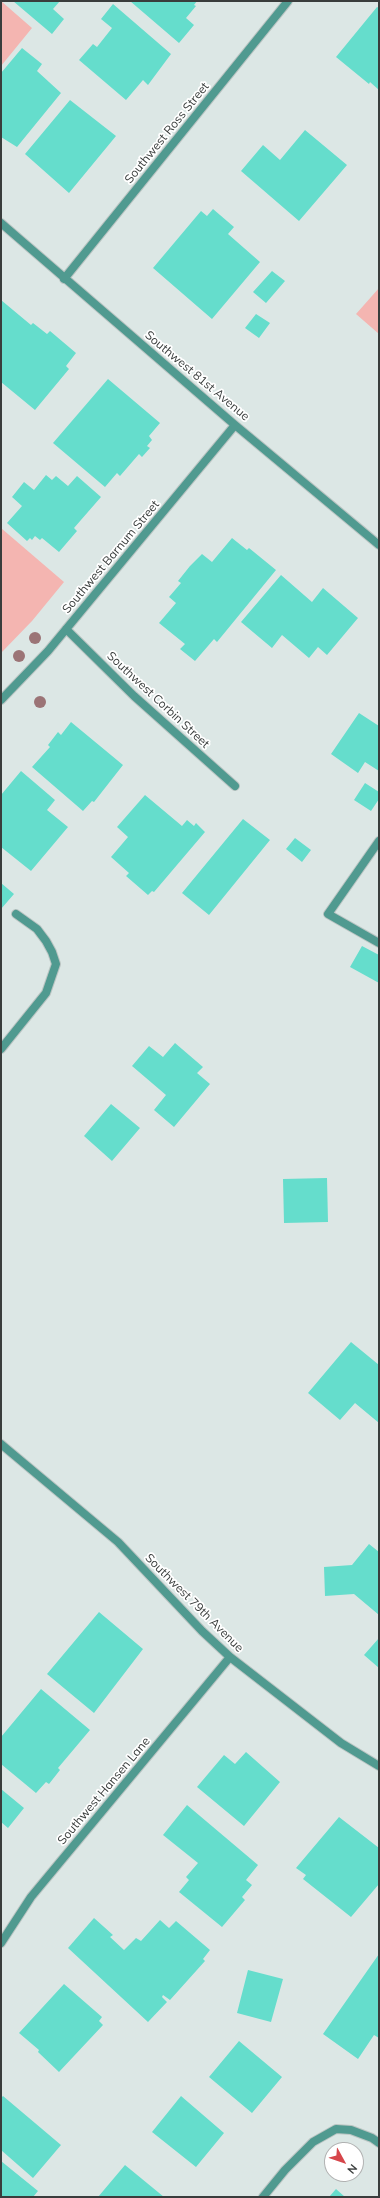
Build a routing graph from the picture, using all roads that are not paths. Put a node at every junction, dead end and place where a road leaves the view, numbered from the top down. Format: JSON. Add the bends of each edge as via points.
{"nodes":[{"id":1,"x":288,"y":1,"type":"edge"},
{"id":2,"x":1,"y":223,"type":"edge"},
{"id":3,"x":64,"y":279,"type":"junction"},
{"id":4,"x":235,"y":425,"type":"junction"},
{"id":5,"x":379,"y":545,"type":"edge"},
{"id":6,"x":66,"y":629,"type":"junction"},
{"id":7,"x":1,"y":700,"type":"edge"},
{"id":8,"x":235,"y":786,"type":"dead end"},
{"id":9,"x":379,"y":841,"type":"edge"},
{"id":10,"x":16,"y":914,"type":"dead end"},
{"id":11,"x":379,"y":944,"type":"edge"},
{"id":12,"x":1,"y":1049,"type":"edge"},
{"id":13,"x":1,"y":1444,"type":"edge"},
{"id":14,"x":230,"y":1657,"type":"junction"},
{"id":15,"x":379,"y":1766,"type":"edge"},
{"id":16,"x":1,"y":1943,"type":"edge"},
{"id":17,"x":379,"y":2144,"type":"edge"},
{"id":18,"x":263,"y":2197,"type":"edge"}],
"edges":[{"from":1,"to":3,"type":"street","name":"Southwest Ross Street"},
{"from":2,"to":3,"type":"street","name":"Southwest 81st Avenue"},
{"from":3,"to":4,"type":"street","name":"Southwest 81st Avenue"},
{"from":4,"to":5,"type":"street","name":"Southwest 81st Avenue"},
{"from":4,"to":6,"type":"street","name":"Southwest Barnum Street"},
{"from":6,"to":7,"type":"street","name":"Southwest Barnum Street"},
{"from":6,"to":8,"type":"street","name":"Southwest Corbin Street","via":[[134,696]]},
{"from":9,"to":11,"type":"street","via":[[328,914]]},
{"from":10,"to":12,"type":"street","via":[[37,929],[52,952],[56,964],[46,993]]},
{"from":13,"to":14,"type":"street","name":"Southwest 79th Avenue","via":[[118,1542]]},
{"from":14,"to":15,"type":"street","name":"Southwest 79th Avenue","via":[[340,1743]]},
{"from":14,"to":16,"type":"street","name":"Southwest Hansen Lane","via":[[32,1897]]},
{"from":17,"to":18,"type":"street","via":[[372,2138],[351,2130],[336,2129],[313,2142]]}]}
